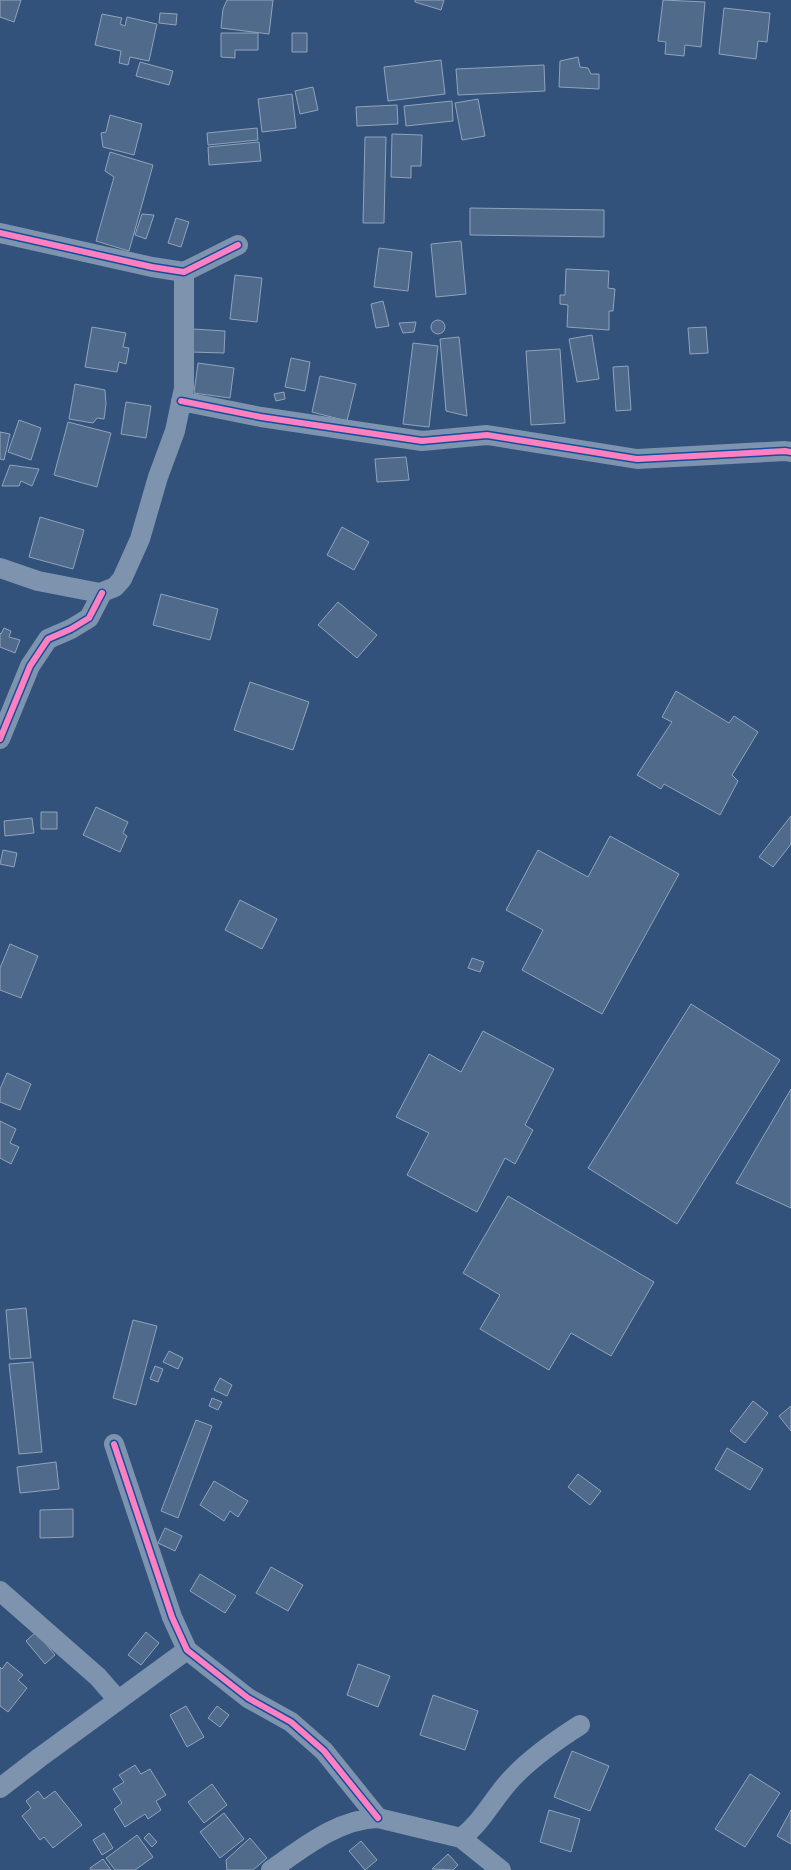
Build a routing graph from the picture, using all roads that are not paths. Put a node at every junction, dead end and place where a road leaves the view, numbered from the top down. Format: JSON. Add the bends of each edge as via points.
{"nodes":[{"id":1,"x":0,"y":233,"type":"edge"},
{"id":2,"x":238,"y":245,"type":"dead end"},
{"id":3,"x":184,"y":272,"type":"junction"},
{"id":4,"x":181,"y":400,"type":"junction"},
{"id":5,"x":791,"y":452,"type":"edge"},
{"id":6,"x":0,"y":568,"type":"edge"},
{"id":7,"x":102,"y":593,"type":"junction"},
{"id":8,"x":0,"y":739,"type":"edge"},
{"id":9,"x":114,"y":1444,"type":"dead end"},
{"id":10,"x":0,"y":1591,"type":"edge"},
{"id":11,"x":187,"y":1650,"type":"junction"},
{"id":12,"x":118,"y":1700,"type":"junction"},
{"id":13,"x":580,"y":1725,"type":"dead end"},
{"id":14,"x":0,"y":1788,"type":"edge"},
{"id":15,"x":378,"y":1818,"type":"junction"},
{"id":16,"x":461,"y":1838,"type":"junction"},
{"id":17,"x":271,"y":1870,"type":"edge"},
{"id":18,"x":501,"y":1870,"type":"edge"}],
"edges":[{"from":1,"to":3,"type":"street"},
{"from":2,"to":3,"type":"street"},
{"from":3,"to":4,"type":"street","via":[[184,388]]},
{"from":4,"to":5,"type":"street","via":[[261,418],[422,441],[487,435],[637,459]]},
{"from":4,"to":7,"type":"street","via":[[175,431],[140,539],[122,579],[115,588]]},
{"from":6,"to":7,"type":"street","via":[[38,581]]},
{"from":7,"to":8,"type":"street","via":[[88,618],[48,640],[30,666]]},
{"from":9,"to":11,"type":"street","via":[[172,1617]]},
{"from":10,"to":12,"type":"street","via":[[98,1678]]},
{"from":11,"to":12,"type":"street"},
{"from":11,"to":15,"type":"street","via":[[248,1698],[290,1722],[324,1751]]},
{"from":12,"to":14,"type":"street"},
{"from":13,"to":16,"type":"street","via":[[550,1745],[507,1784],[472,1830]]},
{"from":15,"to":16,"type":"street"},
{"from":15,"to":17,"type":"street","via":[[364,1818],[345,1824]]},
{"from":16,"to":18,"type":"street"}]}
